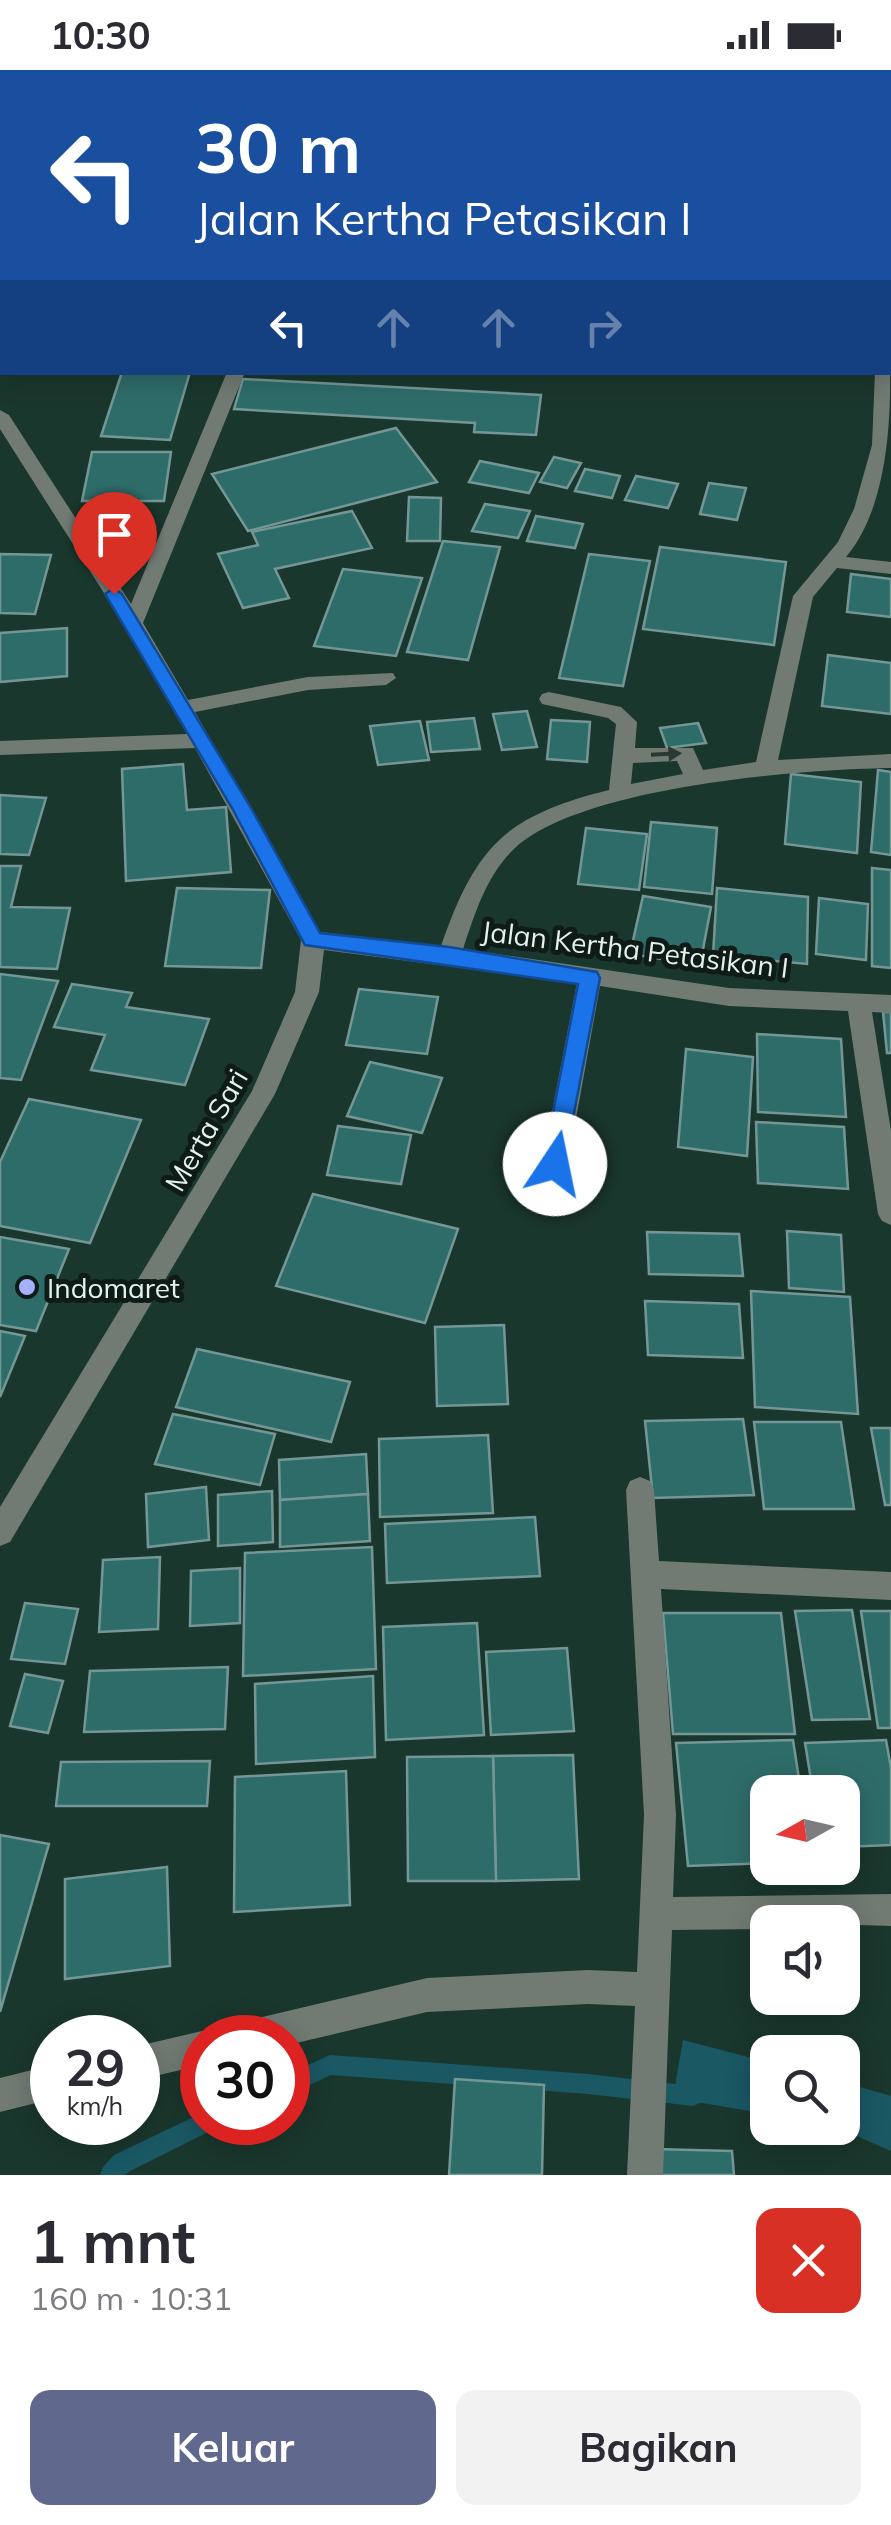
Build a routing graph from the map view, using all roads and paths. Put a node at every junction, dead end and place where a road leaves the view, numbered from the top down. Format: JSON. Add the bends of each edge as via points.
{"nodes":[{"id":1,"x":237,"y":375,"type":"edge"},
{"id":2,"x":884,"y":375,"type":"edge"},
{"id":3,"x":0,"y":415,"type":"edge"},
{"id":4,"x":829,"y":561,"type":"junction"},
{"id":5,"x":891,"y":568,"type":"edge"},
{"id":6,"x":133,"y":623,"type":"junction"},
{"id":7,"x":386,"y":678,"type":"dead end"},
{"id":8,"x":549,"y":699,"type":"dead end"},
{"id":9,"x":182,"y":708,"type":"junction"},
{"id":10,"x":200,"y":741,"type":"junction"},
{"id":11,"x":0,"y":748,"type":"edge"},
{"id":12,"x":624,"y":756,"type":"junction"},
{"id":13,"x":891,"y":760,"type":"edge"},
{"id":14,"x":765,"y":768,"type":"junction"},
{"id":15,"x":696,"y":780,"type":"junction"},
{"id":16,"x":618,"y":796,"type":"junction"},
{"id":17,"x":313,"y":940,"type":"junction"},
{"id":18,"x":449,"y":955,"type":"junction"},
{"id":19,"x":590,"y":978,"type":"junction"},
{"id":20,"x":859,"y":1002,"type":"junction"},
{"id":21,"x":891,"y":1004,"type":"edge"},
{"id":22,"x":555,"y":1164,"type":"dead end"},
{"id":23,"x":891,"y":1214,"type":"edge"},
{"id":24,"x":640,"y":1490,"type":"dead end"},
{"id":25,"x":0,"y":1533,"type":"edge"},
{"id":26,"x":644,"y":1573,"type":"junction"},
{"id":27,"x":891,"y":1586,"type":"edge"},
{"id":28,"x":891,"y":1910,"type":"edge"},
{"id":29,"x":654,"y":1914,"type":"junction"},
{"id":30,"x":653,"y":1990,"type":"junction"},
{"id":31,"x":310,"y":2023,"type":"edge"},
{"id":32,"x":30,"y":2087,"type":"edge"},
{"id":33,"x":0,"y":2094,"type":"edge"},
{"id":34,"x":644,"y":2175,"type":"edge"}],
"edges":[{"from":1,"to":6,"type":"street"},
{"from":2,"to":4,"type":"street","via":[[881,445],[864,509]]},
{"from":3,"to":6,"type":"street"},
{"from":4,"to":5,"type":"street"},
{"from":4,"to":14,"type":"street","via":[[803,596]]},
{"from":6,"to":9,"type":"street"},
{"from":7,"to":9,"type":"street","via":[[281,684]]},
{"from":8,"to":12,"type":"street","via":[[614,712],[628,722]]},
{"from":9,"to":10,"type":"street"},
{"from":10,"to":11,"type":"street"},
{"from":10,"to":17,"type":"street"},
{"from":12,"to":15,"type":"street","one_way":true,"via":[[685,753]]},
{"from":12,"to":16,"type":"street"},
{"from":13,"to":14,"type":"street"},
{"from":14,"to":15,"type":"street"},
{"from":15,"to":16,"type":"street"},
{"from":16,"to":18,"type":"street","via":[[519,833],[476,882]]},
{"from":17,"to":18,"type":"street","name":"Jalan Kertha Petasikan I"},
{"from":17,"to":25,"type":"street","name":"Merta Sari","via":[[308,992],[263,1094]]},
{"from":18,"to":19,"type":"street","name":"Jalan Kertha Petasikan I"},
{"from":19,"to":20,"type":"street","name":"Jalan Kertha Petasikan I","via":[[729,997]]},
{"from":19,"to":22,"type":"street"},
{"from":20,"to":21,"type":"street","name":"Jalan Kertha Petasikan I"},
{"from":20,"to":23,"type":"street"},
{"from":24,"to":26,"type":"street"},
{"from":26,"to":27,"type":"street"},
{"from":26,"to":29,"type":"street","via":[[660,1815]]},
{"from":28,"to":29,"type":"street"},
{"from":29,"to":30,"type":"street"},
{"from":30,"to":31,"type":"street","via":[[427,1995]]},
{"from":30,"to":34,"type":"street"},
{"from":32,"to":33,"type":"street"}]}
